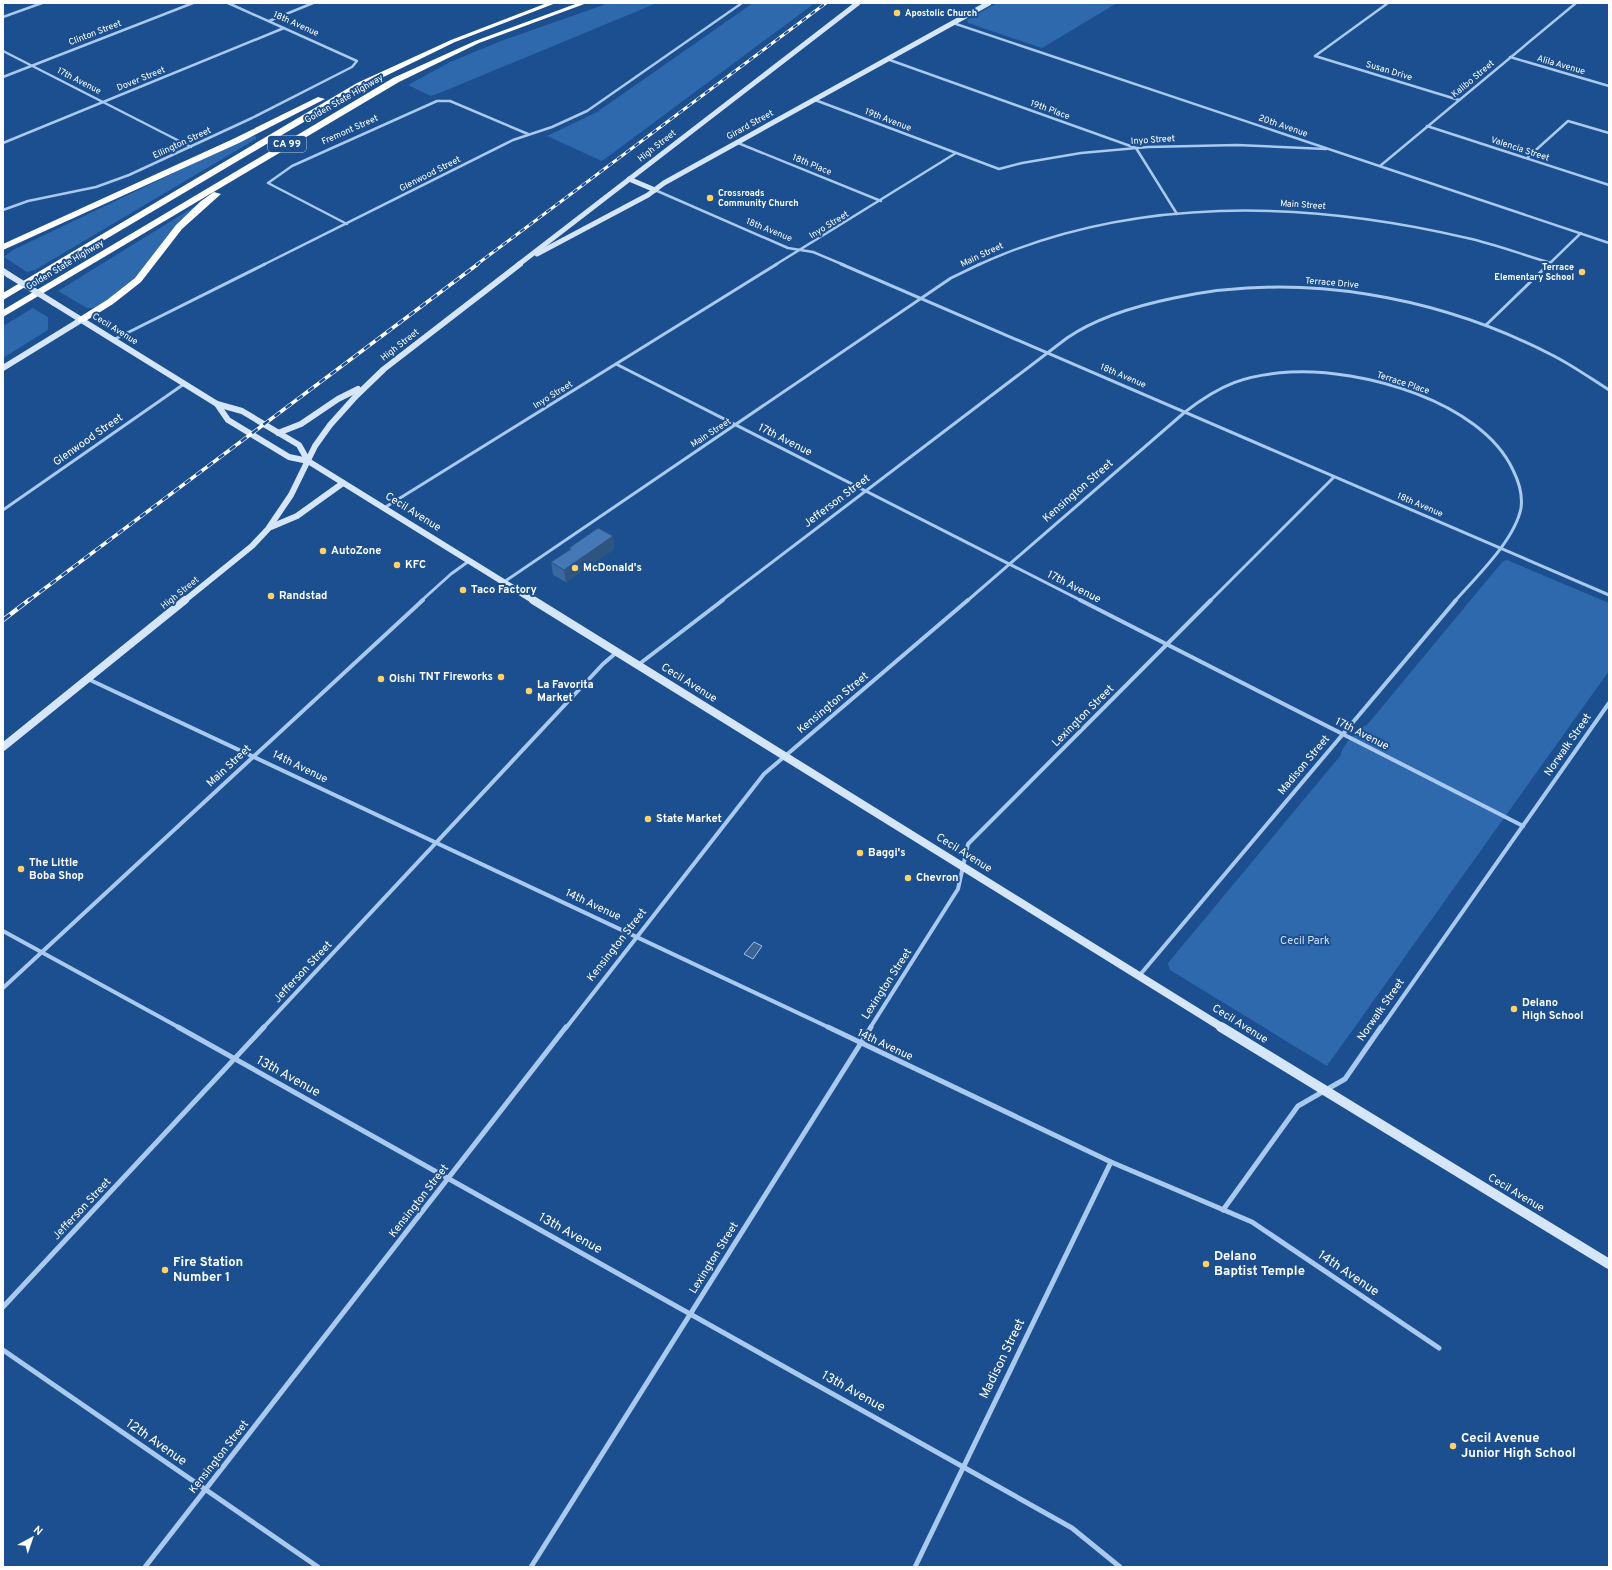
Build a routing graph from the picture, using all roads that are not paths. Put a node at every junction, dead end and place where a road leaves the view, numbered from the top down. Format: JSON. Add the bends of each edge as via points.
{"nodes":[{"id":1,"x":42,"y":3,"type":"edge"},
{"id":2,"x":193,"y":3,"type":"edge"},
{"id":3,"x":228,"y":3,"type":"edge"},
{"id":4,"x":313,"y":3,"type":"edge"},
{"id":5,"x":553,"y":3,"type":"edge"},
{"id":6,"x":584,"y":3,"type":"edge"},
{"id":7,"x":742,"y":3,"type":"edge"},
{"id":8,"x":858,"y":3,"type":"edge"},
{"id":9,"x":990,"y":3,"type":"edge"},
{"id":10,"x":1388,"y":3,"type":"edge"},
{"id":11,"x":1576,"y":3,"type":"edge"},
{"id":12,"x":3,"y":17,"type":"edge"},
{"id":13,"x":268,"y":21,"type":"junction"},
{"id":14,"x":953,"y":23,"type":"junction"},
{"id":15,"x":284,"y":28,"type":"junction"},
{"id":16,"x":3,"y":51,"type":"edge"},
{"id":17,"x":417,"y":56,"type":"junction"},
{"id":18,"x":1510,"y":58,"type":"junction"},
{"id":19,"x":887,"y":59,"type":"junction"},
{"id":20,"x":357,"y":62,"type":"joint"},
{"id":21,"x":31,"y":66,"type":"junction"},
{"id":22,"x":3,"y":77,"type":"edge"},
{"id":23,"x":1609,"y":83,"type":"edge"},
{"id":24,"x":1608,"y":86,"type":"edge"},
{"id":25,"x":815,"y":100,"type":"junction"},
{"id":26,"x":1459,"y":100,"type":"junction"},
{"id":27,"x":103,"y":102,"type":"junction"},
{"id":28,"x":1428,"y":126,"type":"junction"},
{"id":29,"x":1609,"y":133,"type":"edge"},
{"id":30,"x":528,"y":134,"type":"junction"},
{"id":31,"x":292,"y":140,"type":"junction"},
{"id":32,"x":738,"y":142,"type":"junction"},
{"id":33,"x":3,"y":143,"type":"edge"},
{"id":34,"x":191,"y":147,"type":"junction"},
{"id":35,"x":1136,"y":148,"type":"junction"},
{"id":36,"x":1332,"y":150,"type":"junction"},
{"id":37,"x":956,"y":153,"type":"junction"},
{"id":38,"x":1527,"y":158,"type":"junction"},
{"id":39,"x":1380,"y":166,"type":"junction"},
{"id":40,"x":629,"y":178,"type":"junction"},
{"id":41,"x":1609,"y":185,"type":"edge"},
{"id":42,"x":655,"y":190,"type":"junction"},
{"id":43,"x":881,"y":201,"type":"junction"},
{"id":44,"x":3,"y":210,"type":"edge"},
{"id":45,"x":1177,"y":214,"type":"junction"},
{"id":46,"x":347,"y":224,"type":"junction"},
{"id":47,"x":1580,"y":233,"type":"junction"},
{"id":48,"x":1609,"y":242,"type":"edge"},
{"id":49,"x":3,"y":247,"type":"edge"},
{"id":50,"x":801,"y":250,"type":"junction"},
{"id":51,"x":520,"y":263,"type":"junction"},
{"id":52,"x":1551,"y":263,"type":"junction"},
{"id":53,"x":3,"y":271,"type":"edge"},
{"id":54,"x":3,"y":297,"type":"edge"},
{"id":55,"x":921,"y":298,"type":"junction"},
{"id":56,"x":3,"y":314,"type":"edge"},
{"id":57,"x":81,"y":320,"type":"junction"},
{"id":58,"x":1486,"y":325,"type":"junction"},
{"id":59,"x":113,"y":340,"type":"junction"},
{"id":60,"x":1047,"y":352,"type":"junction"},
{"id":61,"x":616,"y":364,"type":"junction"},
{"id":62,"x":3,"y":368,"type":"edge"},
{"id":63,"x":184,"y":384,"type":"junction"},
{"id":64,"x":366,"y":386,"type":"junction"},
{"id":65,"x":1609,"y":390,"type":"edge"},
{"id":66,"x":217,"y":404,"type":"junction"},
{"id":67,"x":1185,"y":412,"type":"junction"},
{"id":68,"x":737,"y":426,"type":"junction"},
{"id":69,"x":278,"y":433,"type":"junction"},
{"id":70,"x":308,"y":460,"type":"junction"},
{"id":71,"x":1334,"y":477,"type":"junction"},
{"id":72,"x":343,"y":483,"type":"junction"},
{"id":73,"x":866,"y":491,"type":"junction"},
{"id":74,"x":384,"y":508,"type":"junction"},
{"id":75,"x":3,"y":510,"type":"edge"},
{"id":76,"x":270,"y":528,"type":"junction"},
{"id":77,"x":1500,"y":548,"type":"junction"},
{"id":78,"x":469,"y":561,"type":"junction"},
{"id":79,"x":1009,"y":564,"type":"junction"},
{"id":80,"x":504,"y":582,"type":"junction"},
{"id":81,"x":1609,"y":595,"type":"edge"},
{"id":82,"x":1167,"y":645,"type":"junction"},
{"id":83,"x":617,"y":652,"type":"junction"},
{"id":84,"x":637,"y":665,"type":"junction"},
{"id":85,"x":87,"y":679,"type":"junction"},
{"id":86,"x":1609,"y":703,"type":"edge"},
{"id":87,"x":1342,"y":734,"type":"junction"},
{"id":88,"x":3,"y":747,"type":"edge"},
{"id":89,"x":253,"y":756,"type":"junction"},
{"id":90,"x":786,"y":756,"type":"junction"},
{"id":91,"x":1523,"y":826,"type":"junction"},
{"id":92,"x":436,"y":843,"type":"junction"},
{"id":93,"x":963,"y":866,"type":"junction"},
{"id":94,"x":3,"y":931,"type":"edge"},
{"id":95,"x":637,"y":937,"type":"junction"},
{"id":96,"x":41,"y":953,"type":"junction"},
{"id":97,"x":1139,"y":976,"type":"junction"},
{"id":98,"x":3,"y":988,"type":"edge"},
{"id":99,"x":860,"y":1044,"type":"junction"},
{"id":100,"x":234,"y":1059,"type":"junction"},
{"id":101,"x":1324,"y":1091,"type":"junction"},
{"id":102,"x":1111,"y":1162,"type":"junction"},
{"id":103,"x":449,"y":1179,"type":"junction"},
{"id":104,"x":1223,"y":1210,"type":"junction"},
{"id":105,"x":1609,"y":1264,"type":"edge"},
{"id":106,"x":3,"y":1307,"type":"edge"},
{"id":107,"x":690,"y":1313,"type":"junction"},
{"id":108,"x":1438,"y":1348,"type":"dead end"},
{"id":109,"x":3,"y":1350,"type":"edge"},
{"id":110,"x":963,"y":1466,"type":"junction"},
{"id":111,"x":205,"y":1490,"type":"junction"},
{"id":112,"x":145,"y":1567,"type":"edge"},
{"id":113,"x":318,"y":1567,"type":"edge"},
{"id":114,"x":531,"y":1567,"type":"edge"},
{"id":115,"x":915,"y":1567,"type":"edge"},
{"id":116,"x":1120,"y":1567,"type":"edge"}],
"edges":[{"from":1,"to":12,"type":"street"},
{"from":2,"to":21,"type":"street","name":"Clinton Street"},
{"from":3,"to":13,"type":"street","name":"18th Avenue"},
{"from":4,"to":13,"type":"street"},
{"from":5,"to":17,"type":"highway","name":"Golden State Highway","number":"CA 99"},
{"from":6,"to":31,"type":"highway","name":"Golden State Highway","number":"CA 99","via":[[505,31],[444,57],[371,94]]},
{"from":7,"to":30,"type":"street","name":"Glenwood Street","via":[[587,111],[552,127]]},
{"from":8,"to":40,"type":"main road","name":"High Street"},
{"from":9,"to":14,"type":"main road","name":"Girard Street"},
{"from":10,"to":26,"type":"street","name":"Susan Drive","via":[[1315,56]]},
{"from":11,"to":18,"type":"street","name":"Kalibo Street"},
{"from":13,"to":15,"type":"street","name":"18th Avenue"},
{"from":14,"to":19,"type":"main road","name":"Girard Street"},
{"from":14,"to":36,"type":"street","name":"20th Avenue"},
{"from":15,"to":20,"type":"street","name":"18th Avenue"},
{"from":15,"to":27,"type":"street","name":"Dover Street"},
{"from":16,"to":21,"type":"street","name":"17th Avenue"},
{"from":17,"to":49,"type":"highway","via":[[354,82],[236,141]]},
{"from":17,"to":54,"type":"highway","name":"Golden State Highway","number":"CA 99","via":[[345,93]]},
{"from":18,"to":24,"type":"street","name":"Alila Avenue"},
{"from":18,"to":26,"type":"street","name":"Kalibo Street"},
{"from":19,"to":25,"type":"main road","name":"Girard Street"},
{"from":19,"to":35,"type":"street","name":"19th Place"},
{"from":20,"to":34,"type":"street","name":"Ellington Street","via":[[266,112]]},
{"from":21,"to":22,"type":"street","name":"Clinton Street"},
{"from":21,"to":27,"type":"street","name":"17th Avenue"},
{"from":23,"to":24,"type":"street"},
{"from":25,"to":32,"type":"main road","name":"Girard Street"},
{"from":25,"to":37,"type":"street","name":"19th Avenue"},
{"from":26,"to":28,"type":"street","name":"Kalibo Street"},
{"from":27,"to":33,"type":"street","name":"Dover Street"},
{"from":27,"to":34,"type":"street","name":"17th Avenue"},
{"from":28,"to":38,"type":"street","name":"Valencia Street"},
{"from":28,"to":39,"type":"street","name":"Kalibo Street"},
{"from":29,"to":38,"type":"street","via":[[1568,121]]},
{"from":30,"to":46,"type":"street","name":"Glenwood Street"},
{"from":30,"to":46,"type":"street","name":"Fremont Street","via":[[443,100],[292,166],[268,183]]},
{"from":31,"to":56,"type":"highway","name":"Golden State Highway","number":"CA 99"},
{"from":31,"to":57,"type":"highway","via":[[204,203],[179,227],[138,280]]},
{"from":32,"to":42,"type":"main road","name":"Girard Street"},
{"from":32,"to":43,"type":"street","name":"18th Place"},
{"from":34,"to":44,"type":"street","name":"Ellington Street","via":[[96,187],[28,201]]},
{"from":35,"to":36,"type":"street","name":"Inyo Street","via":[[1252,145]]},
{"from":35,"to":37,"type":"street","name":"Inyo Street","via":[[1088,152],[999,169]]},
{"from":35,"to":45,"type":"street"},
{"from":36,"to":39,"type":"street","name":"20th Avenue"},
{"from":37,"to":43,"type":"street","name":"Inyo Street"},
{"from":38,"to":41,"type":"street","name":"Valencia Street"},
{"from":39,"to":47,"type":"street","name":"20th Avenue"},
{"from":40,"to":42,"type":"main road","name":"18th Avenue"},
{"from":40,"to":51,"type":"main road","name":"High Street"},
{"from":42,"to":50,"type":"street","name":"18th Avenue","via":[[788,248]]},
{"from":42,"to":51,"type":"main road","name":"Girard Street"},
{"from":43,"to":50,"type":"street","name":"Inyo Street"},
{"from":45,"to":52,"type":"street","name":"Main Street","via":[[1259,211],[1349,217],[1426,229]]},
{"from":45,"to":55,"type":"street","name":"Main Street","via":[[1097,225],[1024,245],[951,278]]},
{"from":46,"to":59,"type":"street","name":"Glenwood Street"},
{"from":47,"to":48,"type":"street","name":"20th Avenue"},
{"from":47,"to":52,"type":"street"},
{"from":50,"to":55,"type":"street","name":"18th Avenue","via":[[813,252]]},
{"from":50,"to":61,"type":"street","name":"Inyo Street"},
{"from":51,"to":64,"type":"main road","name":"High Street","via":[[384,369]]},
{"from":52,"to":58,"type":"street"},
{"from":53,"to":57,"type":"main road","name":"Cecil Avenue","bridge":true},
{"from":55,"to":60,"type":"street","name":"18th Avenue"},
{"from":55,"to":68,"type":"street","name":"Main Street"},
{"from":57,"to":59,"type":"main road","name":"Cecil Avenue"},
{"from":57,"to":62,"type":"main road"},
{"from":58,"to":60,"type":"street","name":"Terrace Drive","via":[[1429,306],[1364,293],[1291,287],[1240,287],[1188,294],[1113,314],[1078,330]]},
{"from":58,"to":65,"type":"street","name":"Terrace Drive","via":[[1549,352]]},
{"from":59,"to":63,"type":"main road","name":"Cecil Avenue"},
{"from":60,"to":67,"type":"street","name":"18th Avenue"},
{"from":60,"to":73,"type":"street","name":"Jefferson Street"},
{"from":61,"to":68,"type":"street","name":"17th Avenue"},
{"from":61,"to":74,"type":"street","name":"Inyo Street"},
{"from":63,"to":66,"type":"main road","name":"Cecil Avenue"},
{"from":63,"to":75,"type":"street","name":"Glenwood Street"},
{"from":64,"to":69,"type":"main road","via":[[336,400],[293,430]]},
{"from":64,"to":70,"type":"main road","name":"High Street","via":[[333,421]]},
{"from":66,"to":69,"type":"main road","name":"Cecil Avenue","via":[[242,411]]},
{"from":66,"to":70,"type":"main road","name":"Cecil Avenue","via":[[228,420],[289,457]]},
{"from":67,"to":71,"type":"street","name":"18th Avenue"},
{"from":67,"to":77,"type":"street","name":"Terrace Place","via":[[1226,384],[1285,373],[1353,375],[1420,394],[1478,427],[1498,446],[1514,468],[1521,490],[1521,511]]},
{"from":67,"to":79,"type":"street","name":"Kensington Street"},
{"from":68,"to":73,"type":"street","name":"17th Avenue"},
{"from":68,"to":80,"type":"street","name":"Main Street"},
{"from":69,"to":70,"type":"main road","name":"Cecil Avenue","via":[[299,445]]},
{"from":70,"to":72,"type":"main road","name":"Cecil Avenue"},
{"from":70,"to":76,"type":"main road","name":"High Street","via":[[290,497]]},
{"from":71,"to":77,"type":"street","name":"18th Avenue"},
{"from":71,"to":82,"type":"street","name":"Lexington Street"},
{"from":72,"to":74,"type":"main road","name":"Cecil Avenue"},
{"from":72,"to":76,"type":"main road","via":[[297,516]]},
{"from":73,"to":79,"type":"street","name":"17th Avenue"},
{"from":73,"to":84,"type":"street","name":"Jefferson Street"},
{"from":74,"to":78,"type":"main road","name":"Cecil Avenue"},
{"from":76,"to":85,"type":"main road","name":"High Street","via":[[252,546]]},
{"from":77,"to":81,"type":"street","name":"18th Avenue"},
{"from":77,"to":87,"type":"street","name":"Madison Street"},
{"from":78,"to":80,"type":"main road","name":"Cecil Avenue"},
{"from":78,"to":89,"type":"street","name":"Main Street","via":[[451,574]]},
{"from":79,"to":82,"type":"street","name":"17th Avenue"},
{"from":79,"to":90,"type":"street","name":"Kensington Street"},
{"from":80,"to":83,"type":"main road","name":"Cecil Avenue"},
{"from":82,"to":87,"type":"street","name":"17th Avenue"},
{"from":82,"to":93,"type":"street","name":"Lexington Street","via":[[968,844]]},
{"from":83,"to":84,"type":"main road","name":"Cecil Avenue"},
{"from":83,"to":92,"type":"street","name":"Jefferson Street"},
{"from":84,"to":90,"type":"main road","name":"Cecil Avenue"},
{"from":85,"to":88,"type":"main road","name":"High Street"},
{"from":85,"to":89,"type":"street","name":"14th Avenue"},
{"from":86,"to":91,"type":"street","name":"Norwalk Street"},
{"from":87,"to":91,"type":"street","name":"17th Avenue"},
{"from":87,"to":97,"type":"street","name":"Madison Street"},
{"from":89,"to":92,"type":"street","name":"14th Avenue"},
{"from":89,"to":96,"type":"street","name":"Main Street"},
{"from":90,"to":93,"type":"main road","name":"Cecil Avenue"},
{"from":90,"to":95,"type":"street","name":"Kensington Street","via":[[764,774]]},
{"from":91,"to":101,"type":"street","name":"Norwalk Street","via":[[1345,1079]]},
{"from":92,"to":95,"type":"street","name":"14th Avenue"},
{"from":92,"to":100,"type":"street","name":"Jefferson Street"},
{"from":93,"to":97,"type":"main road","name":"Cecil Avenue"},
{"from":93,"to":99,"type":"street","name":"Lexington Street","via":[[958,889]]},
{"from":94,"to":96,"type":"street","name":"13th Avenue"},
{"from":95,"to":99,"type":"street","name":"14th Avenue"},
{"from":95,"to":103,"type":"street","name":"Kensington Street"},
{"from":96,"to":98,"type":"street","name":"Main Street"},
{"from":96,"to":100,"type":"street","name":"13th Avenue"},
{"from":97,"to":101,"type":"main road","name":"Cecil Avenue"},
{"from":99,"to":102,"type":"street","name":"14th Avenue"},
{"from":99,"to":107,"type":"street","name":"Lexington Street"},
{"from":100,"to":103,"type":"street","name":"13th Avenue"},
{"from":100,"to":106,"type":"street","name":"Jefferson Street"},
{"from":101,"to":104,"type":"street","name":"Norwalk Street","via":[[1298,1106]]},
{"from":101,"to":105,"type":"main road","name":"Cecil Avenue"},
{"from":102,"to":104,"type":"street"},
{"from":102,"to":110,"type":"street","name":"Madison Street"},
{"from":103,"to":107,"type":"street","name":"13th Avenue"},
{"from":103,"to":111,"type":"street","name":"Kensington Street"},
{"from":104,"to":108,"type":"street","name":"14th Avenue","via":[[1258,1226]]},
{"from":107,"to":110,"type":"street","name":"13th Avenue"},
{"from":107,"to":114,"type":"street","name":"Lexington Street"},
{"from":109,"to":111,"type":"street","name":"12th Avenue"},
{"from":110,"to":115,"type":"street","name":"Madison Street"},
{"from":110,"to":116,"type":"street","name":"13th Avenue","via":[[1072,1528]]},
{"from":111,"to":112,"type":"street","name":"Kensington Street"},
{"from":111,"to":113,"type":"street","name":"12th Avenue"}]}
